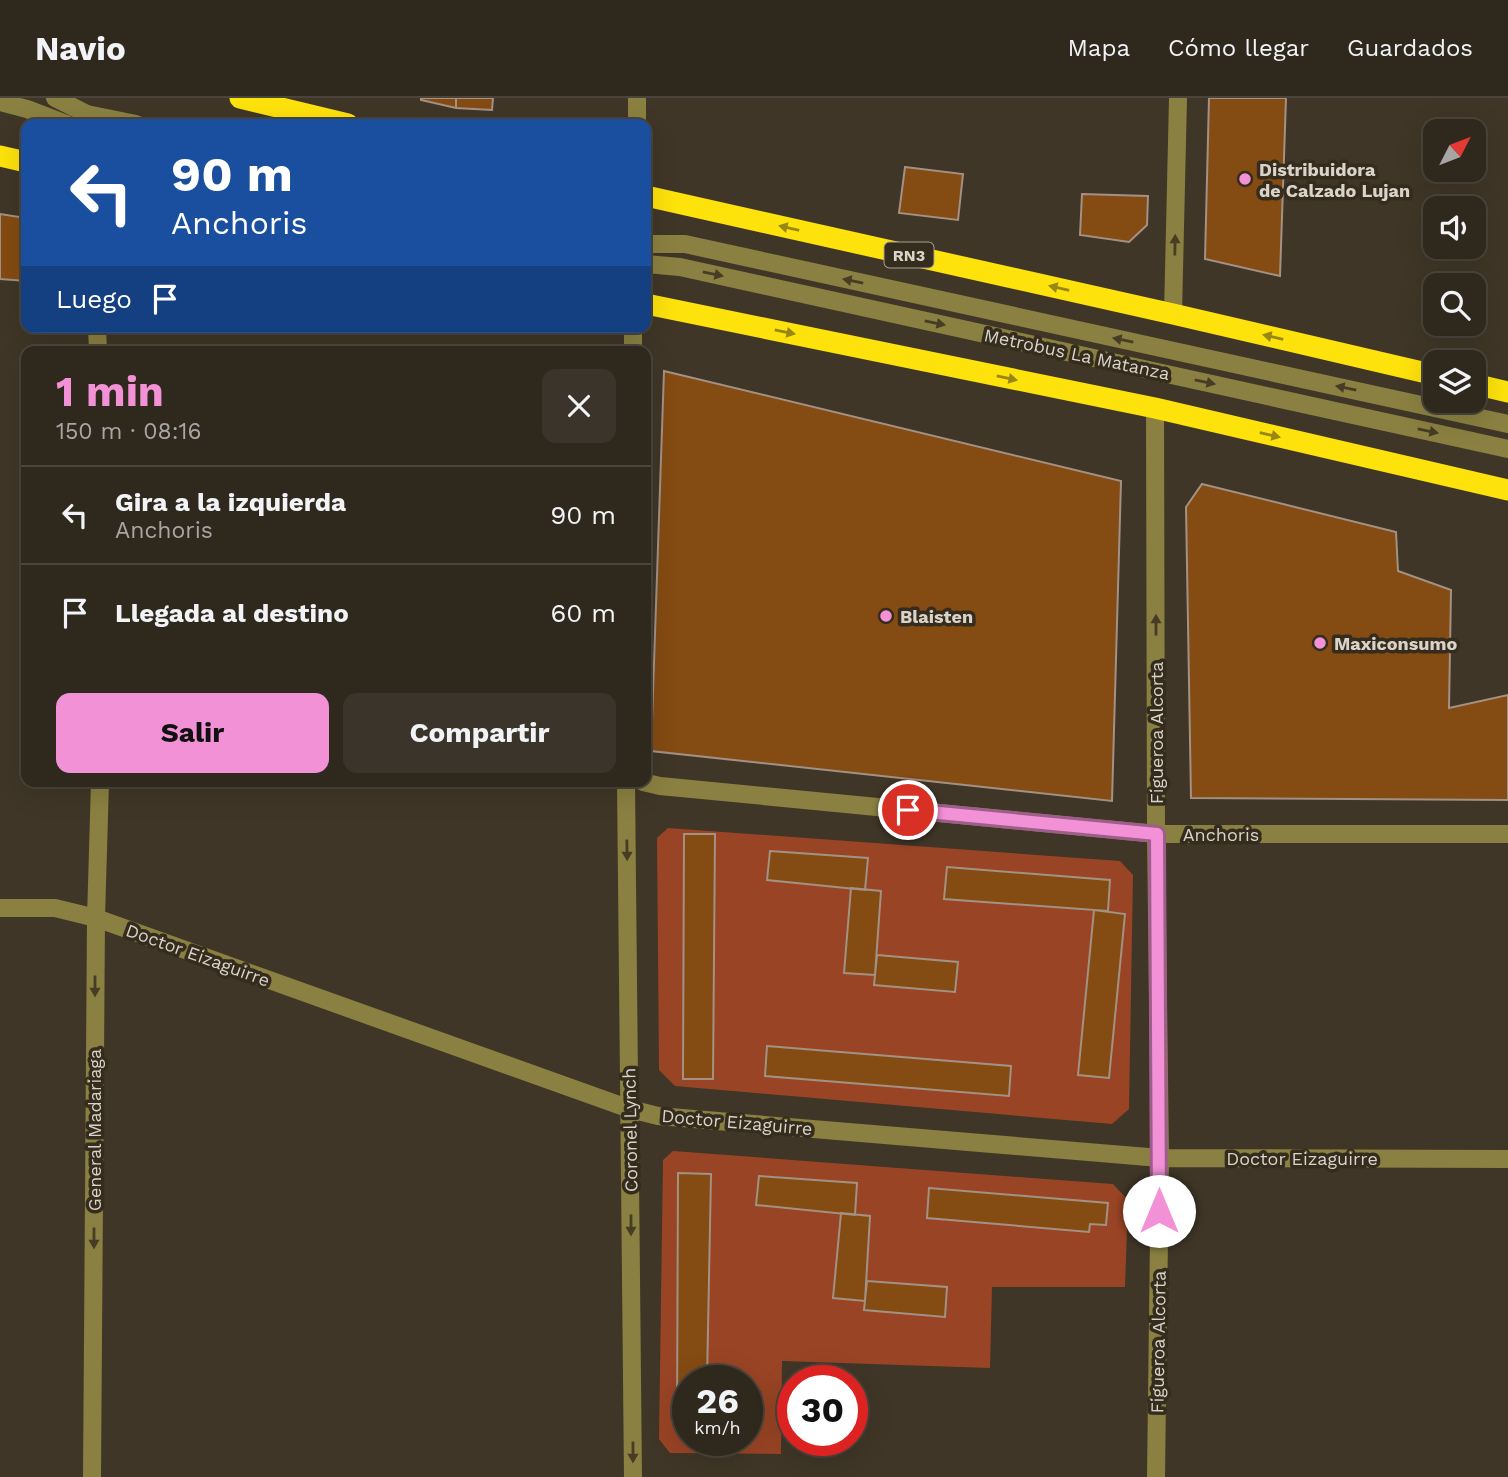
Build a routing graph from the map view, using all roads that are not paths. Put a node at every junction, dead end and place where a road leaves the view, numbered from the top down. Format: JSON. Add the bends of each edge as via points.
{"nodes":[{"id":1,"x":55,"y":98,"type":"edge"},
{"id":2,"x":240,"y":98,"type":"edge"},
{"id":3,"x":637,"y":98,"type":"edge"},
{"id":4,"x":1178,"y":98,"type":"edge"},
{"id":5,"x":0,"y":103,"type":"edge"},
{"id":6,"x":87,"y":112,"type":"edge"},
{"id":7,"x":53,"y":119,"type":"edge"},
{"id":8,"x":116,"y":119,"type":"edge"},
{"id":9,"x":327,"y":119,"type":"edge"},
{"id":10,"x":637,"y":119,"type":"edge"},
{"id":11,"x":0,"y":156,"type":"edge"},
{"id":12,"x":21,"y":161,"type":"edge"},
{"id":13,"x":651,"y":197,"type":"edge"},
{"id":14,"x":651,"y":244,"type":"edge"},
{"id":15,"x":651,"y":264,"type":"edge"},
{"id":16,"x":651,"y":305,"type":"edge"},
{"id":17,"x":1173,"y":314,"type":"junction"},
{"id":18,"x":1423,"y":372,"type":"edge"},
{"id":19,"x":1486,"y":387,"type":"edge"},
{"id":20,"x":1508,"y":392,"type":"edge"},
{"id":21,"x":1155,"y":408,"type":"junction"},
{"id":22,"x":1508,"y":424,"type":"edge"},
{"id":23,"x":1508,"y":449,"type":"edge"},
{"id":24,"x":1508,"y":491,"type":"edge"},
{"id":25,"x":651,"y":784,"type":"edge"},
{"id":26,"x":100,"y":787,"type":"edge"},
{"id":27,"x":626,"y":787,"type":"edge"},
{"id":28,"x":1157,"y":834,"type":"junction"},
{"id":29,"x":1508,"y":834,"type":"edge"},
{"id":30,"x":0,"y":908,"type":"edge"},
{"id":31,"x":96,"y":918,"type":"junction"},
{"id":32,"x":630,"y":1109,"type":"junction"},
{"id":33,"x":1160,"y":1158,"type":"junction"},
{"id":34,"x":1508,"y":1159,"type":"edge"},
{"id":35,"x":92,"y":1477,"type":"edge"},
{"id":36,"x":633,"y":1477,"type":"edge"},
{"id":37,"x":1156,"y":1477,"type":"edge"}],
"edges":[{"from":1,"to":6,"type":"street"},
{"from":2,"to":9,"type":"highway"},
{"from":3,"to":10,"type":"street"},
{"from":17,"to":4,"type":"street","one_way":true},
{"from":5,"to":7,"type":"street"},
{"from":6,"to":8,"type":"street"},
{"from":11,"to":12,"type":"highway"},
{"from":17,"to":13,"type":"highway","number":"RN3","one_way":true},
{"from":22,"to":14,"type":"street","name":"Metrobus La Matanza","one_way":true,"via":[[685,244]]},
{"from":15,"to":23,"type":"street","name":"Metrobus La Matanza","one_way":true,"via":[[680,267]]},
{"from":16,"to":21,"type":"highway","one_way":true},
{"from":18,"to":17,"type":"highway","number":"RN3","one_way":true},
{"from":19,"to":20,"type":"highway"},
{"from":21,"to":24,"type":"highway","one_way":true},
{"from":28,"to":21,"type":"street","name":"Figueroa Alcorta","one_way":true},
{"from":25,"to":28,"type":"street","name":"Anchoris"},
{"from":26,"to":31,"type":"street","name":"General Madariaga"},
{"from":27,"to":32,"type":"street","name":"Coronel Lynch","one_way":true},
{"from":28,"to":29,"type":"street","name":"Anchoris"},
{"from":28,"to":33,"type":"street","name":"Figueroa Alcorta"},
{"from":30,"to":31,"type":"street","name":"Doctor Eizaguirre","via":[[55,908]]},
{"from":31,"to":32,"type":"street","name":"Doctor Eizaguirre"},
{"from":31,"to":35,"type":"street","name":"General Madariaga","one_way":true},
{"from":32,"to":33,"type":"street","name":"Doctor Eizaguirre","via":[[658,1116]]},
{"from":32,"to":36,"type":"street","name":"Coronel Lynch","one_way":true},
{"from":33,"to":34,"type":"street","name":"Doctor Eizaguirre"},
{"from":33,"to":37,"type":"street","name":"Figueroa Alcorta"}]}
